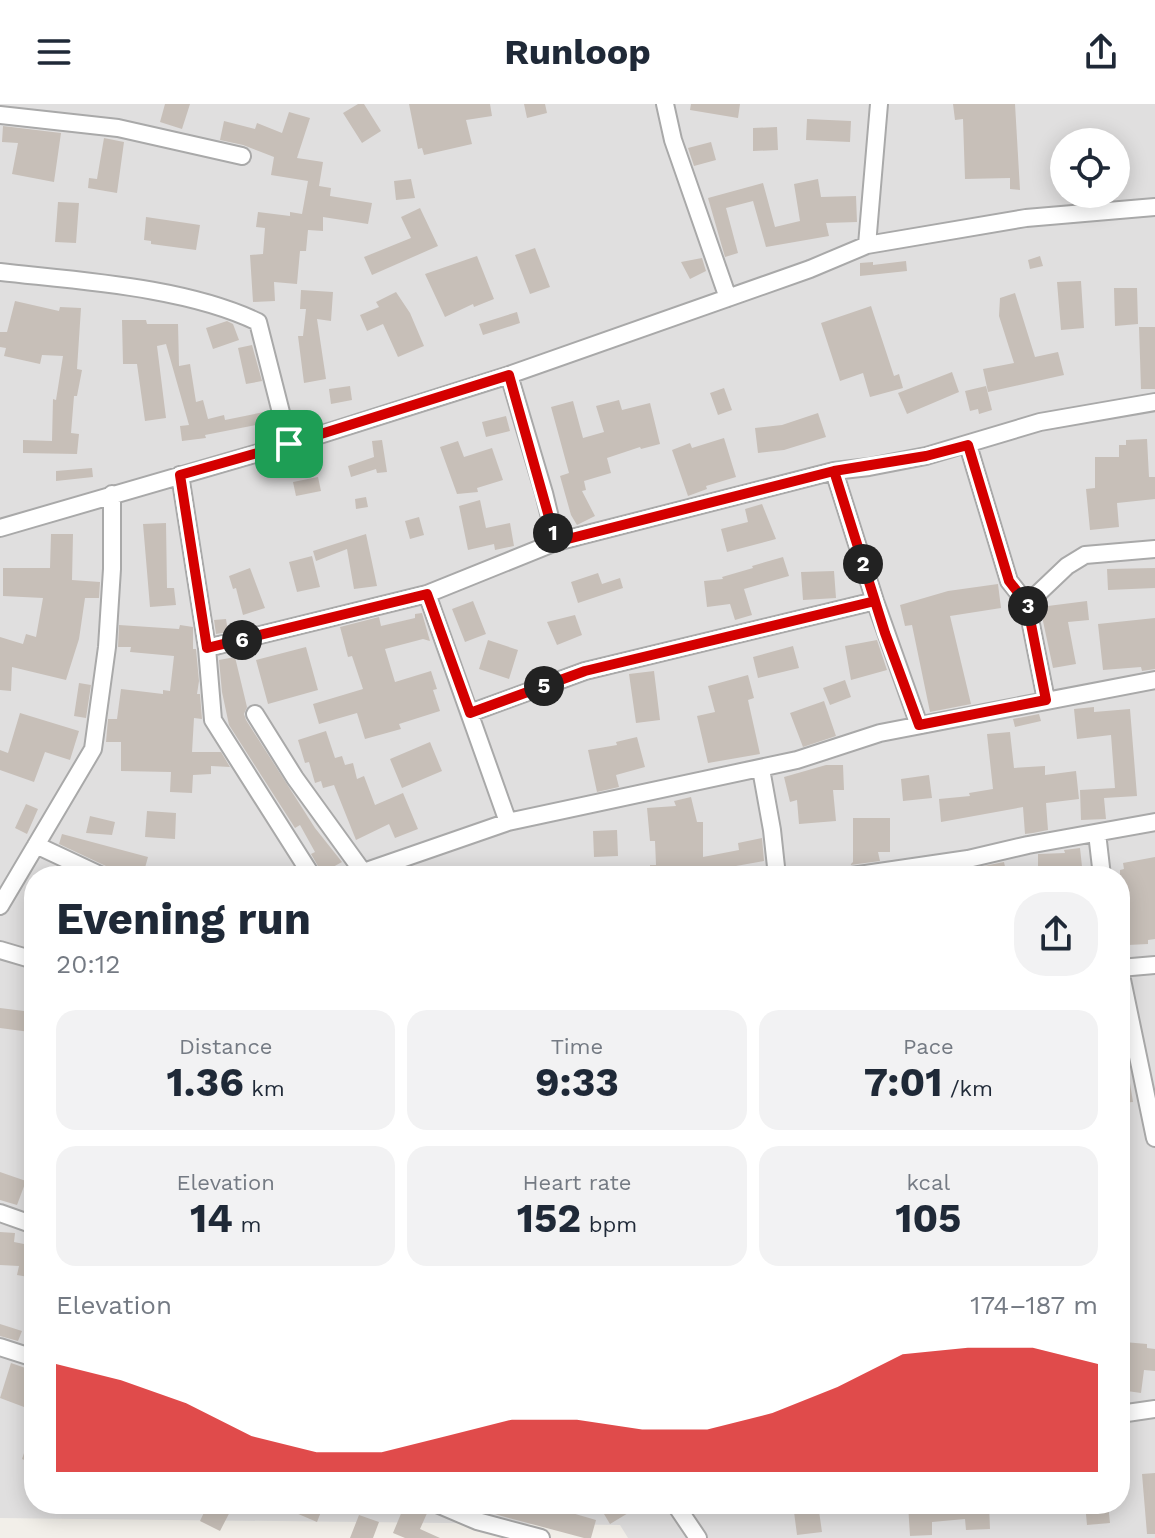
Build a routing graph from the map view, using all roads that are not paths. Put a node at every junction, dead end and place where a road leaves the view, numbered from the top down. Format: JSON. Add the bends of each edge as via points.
{"nodes":[{"id":1,"x":665,"y":104,"type":"edge"},
{"id":2,"x":879,"y":104,"type":"edge"},
{"id":3,"x":0,"y":115,"type":"edge"},
{"id":4,"x":242,"y":156,"type":"dead end"},
{"id":5,"x":1155,"y":207,"type":"edge"},
{"id":6,"x":867,"y":245,"type":"junction"},
{"id":7,"x":0,"y":272,"type":"edge"},
{"id":8,"x":728,"y":298,"type":"junction"},
{"id":9,"x":509,"y":375,"type":"junction"},
{"id":10,"x":1155,"y":402,"type":"edge"},
{"id":11,"x":289,"y":444,"type":"junction"},
{"id":12,"x":968,"y":445,"type":"junction"},
{"id":13,"x":834,"y":471,"type":"junction"},
{"id":14,"x":180,"y":475,"type":"junction"},
{"id":15,"x":112,"y":494,"type":"junction"},
{"id":16,"x":0,"y":528,"type":"edge"},
{"id":17,"x":556,"y":542,"type":"junction"},
{"id":18,"x":1155,"y":549,"type":"edge"},
{"id":19,"x":427,"y":594,"type":"junction"},
{"id":20,"x":875,"y":601,"type":"junction"},
{"id":21,"x":1027,"y":604,"type":"junction"},
{"id":22,"x":207,"y":648,"type":"junction"},
{"id":23,"x":1155,"y":680,"type":"edge"},
{"id":24,"x":1046,"y":700,"type":"junction"},
{"id":25,"x":470,"y":713,"type":"junction"},
{"id":26,"x":255,"y":714,"type":"dead end"},
{"id":27,"x":919,"y":725,"type":"junction"},
{"id":28,"x":761,"y":769,"type":"junction"},
{"id":29,"x":508,"y":822,"type":"junction"},
{"id":30,"x":1155,"y":822,"type":"edge"},
{"id":31,"x":1097,"y":833,"type":"junction"},
{"id":32,"x":36,"y":845,"type":"junction"},
{"id":33,"x":968,"y":859,"type":"junction"},
{"id":34,"x":81,"y":866,"type":"edge"},
{"id":35,"x":306,"y":866,"type":"edge"},
{"id":36,"x":353,"y":866,"type":"edge"},
{"id":37,"x":381,"y":866,"type":"edge"},
{"id":38,"x":776,"y":866,"type":"edge"},
{"id":39,"x":920,"y":866,"type":"edge"},
{"id":40,"x":969,"y":866,"type":"edge"},
{"id":41,"x":1101,"y":866,"type":"edge"},
{"id":42,"x":0,"y":906,"type":"edge"},
{"id":43,"x":0,"y":950,"type":"edge"},
{"id":44,"x":24,"y":957,"type":"edge"},
{"id":45,"x":1155,"y":965,"type":"edge"},
{"id":46,"x":1130,"y":968,"type":"edge"},
{"id":47,"x":1130,"y":1008,"type":"edge"},
{"id":48,"x":1150,"y":1087,"type":"edge"},
{"id":49,"x":1155,"y":1138,"type":"edge"},
{"id":50,"x":0,"y":1213,"type":"edge"},
{"id":51,"x":24,"y":1221,"type":"edge"},
{"id":52,"x":0,"y":1347,"type":"edge"},
{"id":53,"x":24,"y":1355,"type":"edge"},
{"id":54,"x":1155,"y":1409,"type":"edge"},
{"id":55,"x":1130,"y":1413,"type":"edge"},
{"id":56,"x":461,"y":1514,"type":"edge"},
{"id":57,"x":480,"y":1514,"type":"edge"},
{"id":58,"x":682,"y":1514,"type":"edge"},
{"id":59,"x":477,"y":1521,"type":"junction"},
{"id":60,"x":541,"y":1538,"type":"edge"},
{"id":61,"x":698,"y":1538,"type":"edge"}],
"edges":[{"from":1,"to":8,"type":"street"},
{"from":2,"to":6,"type":"street"},
{"from":3,"to":4,"type":"street","via":[[118,128]]},
{"from":5,"to":6,"type":"street","via":[[1026,218]]},
{"from":6,"to":8,"type":"street"},
{"from":7,"to":11,"type":"street","via":[[121,285],[233,310],[258,322]]},
{"from":8,"to":9,"type":"street"},
{"from":9,"to":11,"type":"street"},
{"from":9,"to":17,"type":"street"},
{"from":10,"to":12,"type":"street","via":[[1040,422]]},
{"from":11,"to":14,"type":"street"},
{"from":12,"to":13,"type":"street"},
{"from":12,"to":21,"type":"street","via":[[1009,581]]},
{"from":13,"to":17,"type":"street"},
{"from":13,"to":20,"type":"street"},
{"from":14,"to":15,"type":"street"},
{"from":14,"to":22,"type":"street"},
{"from":15,"to":16,"type":"street"},
{"from":15,"to":32,"type":"street","via":[[107,647],[93,749]]},
{"from":17,"to":19,"type":"street"},
{"from":18,"to":21,"type":"street","via":[[1085,555]]},
{"from":19,"to":22,"type":"street"},
{"from":19,"to":25,"type":"street"},
{"from":20,"to":25,"type":"street","via":[[585,671]]},
{"from":20,"to":27,"type":"street"},
{"from":21,"to":24,"type":"street"},
{"from":22,"to":35,"type":"street","via":[[213,720]]},
{"from":23,"to":24,"type":"street"},
{"from":24,"to":27,"type":"street"},
{"from":25,"to":29,"type":"street"},
{"from":26,"to":36,"type":"street"},
{"from":27,"to":28,"type":"street"},
{"from":28,"to":29,"type":"street"},
{"from":28,"to":38,"type":"street"},
{"from":29,"to":37,"type":"street"},
{"from":30,"to":31,"type":"street"},
{"from":31,"to":33,"type":"street"},
{"from":31,"to":41,"type":"street"},
{"from":32,"to":34,"type":"street"},
{"from":32,"to":42,"type":"street"},
{"from":33,"to":39,"type":"street"},
{"from":33,"to":40,"type":"street"},
{"from":43,"to":44,"type":"street"},
{"from":45,"to":46,"type":"street"},
{"from":47,"to":48,"type":"street"},
{"from":48,"to":49,"type":"street"},
{"from":50,"to":51,"type":"street"},
{"from":52,"to":53,"type":"street"},
{"from":54,"to":55,"type":"street"},
{"from":56,"to":59,"type":"street"},
{"from":57,"to":59,"type":"street"},
{"from":58,"to":61,"type":"street"},
{"from":59,"to":60,"type":"street"}]}
